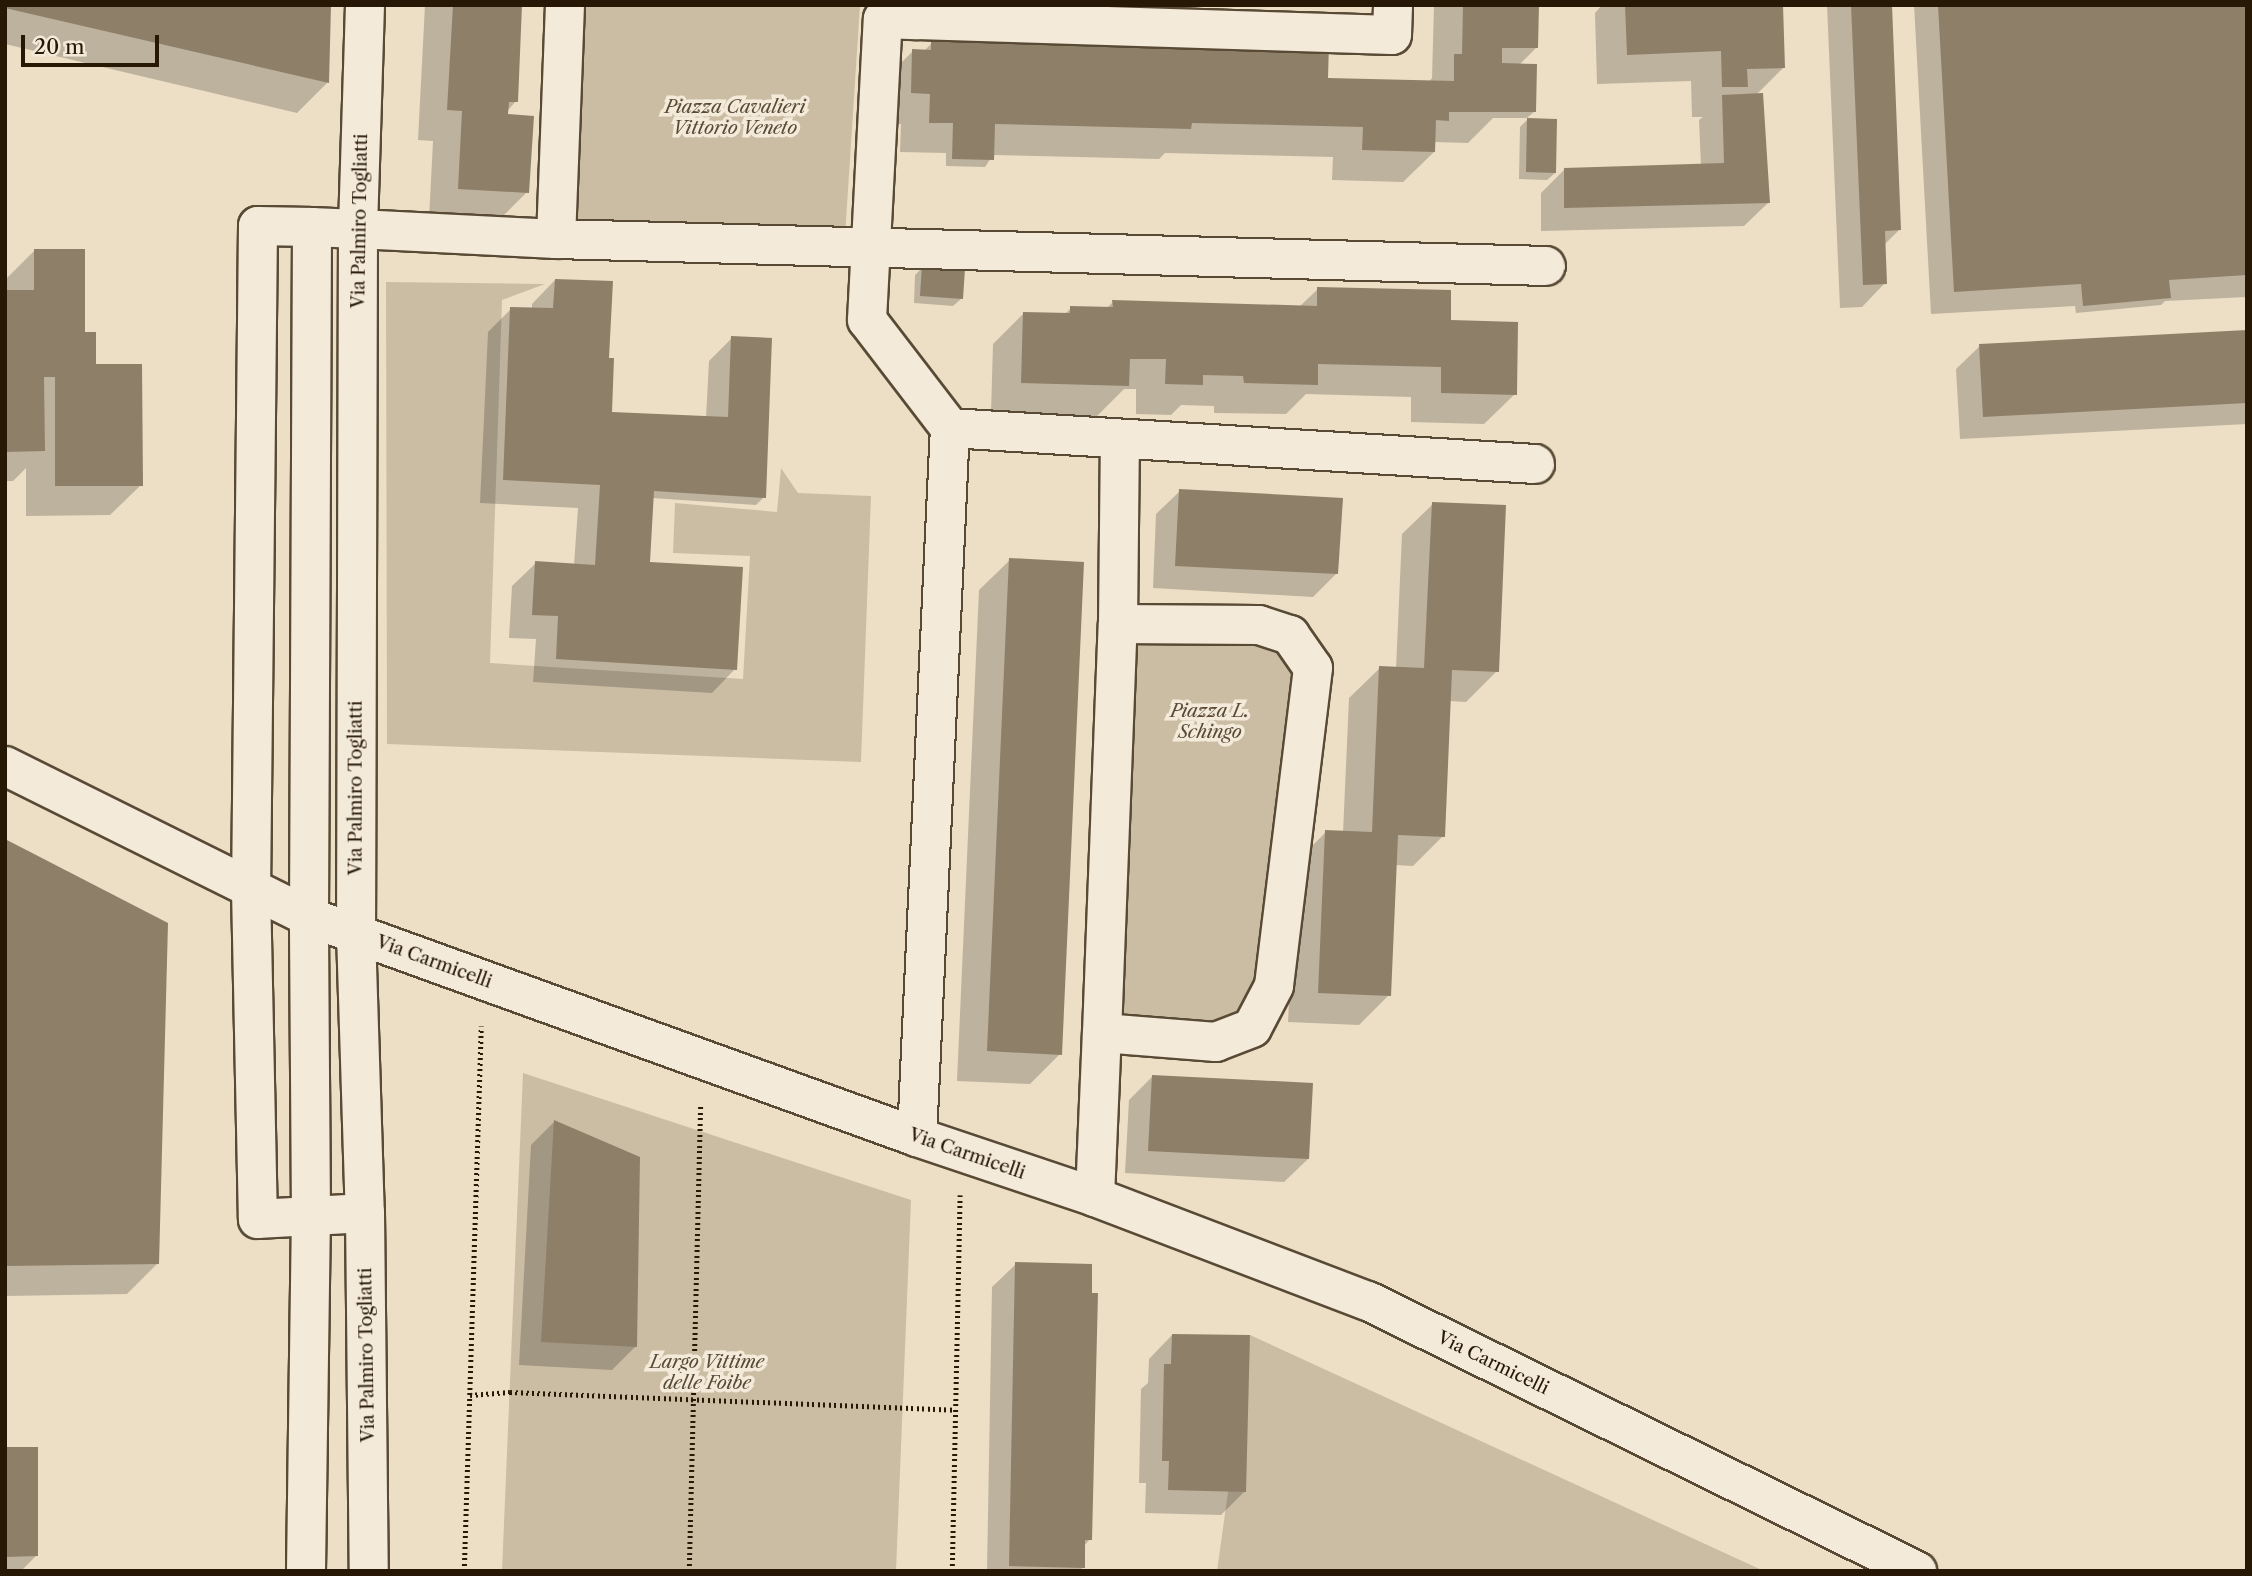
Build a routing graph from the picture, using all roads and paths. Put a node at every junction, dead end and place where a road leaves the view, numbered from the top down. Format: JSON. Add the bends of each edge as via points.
{"nodes":[{"id":1,"x":365,"y":5,"type":"edge"},
{"id":2,"x":565,"y":5,"type":"edge"},
{"id":3,"x":1393,"y":5,"type":"edge"},
{"id":4,"x":918,"y":13,"type":"edge"},
{"id":5,"x":312,"y":228,"type":"junction"},
{"id":6,"x":358,"y":229,"type":"junction"},
{"id":7,"x":556,"y":239,"type":"junction"},
{"id":8,"x":868,"y":248,"type":"junction"},
{"id":9,"x":1546,"y":265,"type":"dead end"},
{"id":10,"x":950,"y":428,"type":"junction"},
{"id":11,"x":1120,"y":440,"type":"junction"},
{"id":12,"x":1535,"y":464,"type":"dead end"},
{"id":13,"x":1118,"y":624,"type":"junction"},
{"id":14,"x":5,"y":766,"type":"edge"},
{"id":15,"x":251,"y":889,"type":"junction"},
{"id":16,"x":309,"y":917,"type":"junction"},
{"id":17,"x":356,"y":933,"type":"junction"},
{"id":18,"x":480,"y":979,"type":"junction"},
{"id":19,"x":1102,"y":1033,"type":"junction"},
{"id":20,"x":701,"y":1059,"type":"junction"},
{"id":21,"x":917,"y":1137,"type":"junction"},
{"id":22,"x":961,"y":1152,"type":"junction"},
{"id":23,"x":1095,"y":1197,"type":"junction"},
{"id":24,"x":365,"y":1213,"type":"junction"},
{"id":25,"x":311,"y":1216,"type":"junction"},
{"id":26,"x":470,"y":1395,"type":"junction"},
{"id":27,"x":693,"y":1399,"type":"junction"},
{"id":28,"x":955,"y":1410,"type":"junction"},
{"id":29,"x":306,"y":1571,"type":"edge"},
{"id":30,"x":369,"y":1571,"type":"edge"},
{"id":31,"x":464,"y":1571,"type":"edge"},
{"id":32,"x":689,"y":1571,"type":"edge"},
{"id":33,"x":952,"y":1571,"type":"edge"},
{"id":34,"x":1917,"y":1571,"type":"edge"}],
"edges":[{"from":1,"to":6,"type":"street","name":"Via Palmiro Togliatti"},
{"from":2,"to":7,"type":"street"},
{"from":3,"to":4,"type":"street","via":[[1392,35]]},
{"from":4,"to":8,"type":"street","via":[[883,19]]},
{"from":5,"to":6,"type":"street"},
{"from":5,"to":15,"type":"street","via":[[258,226]]},
{"from":5,"to":16,"type":"street"},
{"from":6,"to":7,"type":"street"},
{"from":6,"to":17,"type":"street","name":"Via Palmiro Togliatti"},
{"from":7,"to":8,"type":"street"},
{"from":8,"to":9,"type":"street"},
{"from":8,"to":10,"type":"street","via":[[867,320]]},
{"from":10,"to":11,"type":"street"},
{"from":10,"to":21,"type":"street"},
{"from":11,"to":12,"type":"street"},
{"from":11,"to":13,"type":"street"},
{"from":13,"to":19,"type":"street"},
{"from":13,"to":19,"type":"street","via":[[1259,625],[1290,635],[1313,668],[1273,986],[1252,1028],[1216,1042]]},
{"from":14,"to":15,"type":"street","name":"Via Carmicelli"},
{"from":15,"to":16,"type":"street","name":"Via Carmicelli"},
{"from":15,"to":25,"type":"street","via":[[258,1219]]},
{"from":16,"to":17,"type":"street","name":"Via Carmicelli"},
{"from":16,"to":25,"type":"street"},
{"from":17,"to":18,"type":"street","name":"Via Carmicelli"},
{"from":17,"to":24,"type":"street","name":"Via Palmiro Togliatti"},
{"from":18,"to":20,"type":"street","name":"Via Carmicelli"},
{"from":18,"to":26,"type":"path"},
{"from":19,"to":23,"type":"street"},
{"from":20,"to":21,"type":"street","name":"Via Carmicelli"},
{"from":20,"to":27,"type":"path"},
{"from":21,"to":22,"type":"street","name":"Via Carmicelli"},
{"from":22,"to":23,"type":"street","name":"Via Carmicelli"},
{"from":22,"to":28,"type":"path"},
{"from":23,"to":34,"type":"street","name":"Via Carmicelli","via":[[1368,1301]]},
{"from":24,"to":25,"type":"street"},
{"from":24,"to":30,"type":"street","name":"Via Palmiro Togliatti"},
{"from":25,"to":29,"type":"street"},
{"from":26,"to":27,"type":"path","via":[[510,1392]]},
{"from":26,"to":31,"type":"path"},
{"from":27,"to":28,"type":"path"},
{"from":27,"to":32,"type":"path"},
{"from":28,"to":33,"type":"path"}]}
